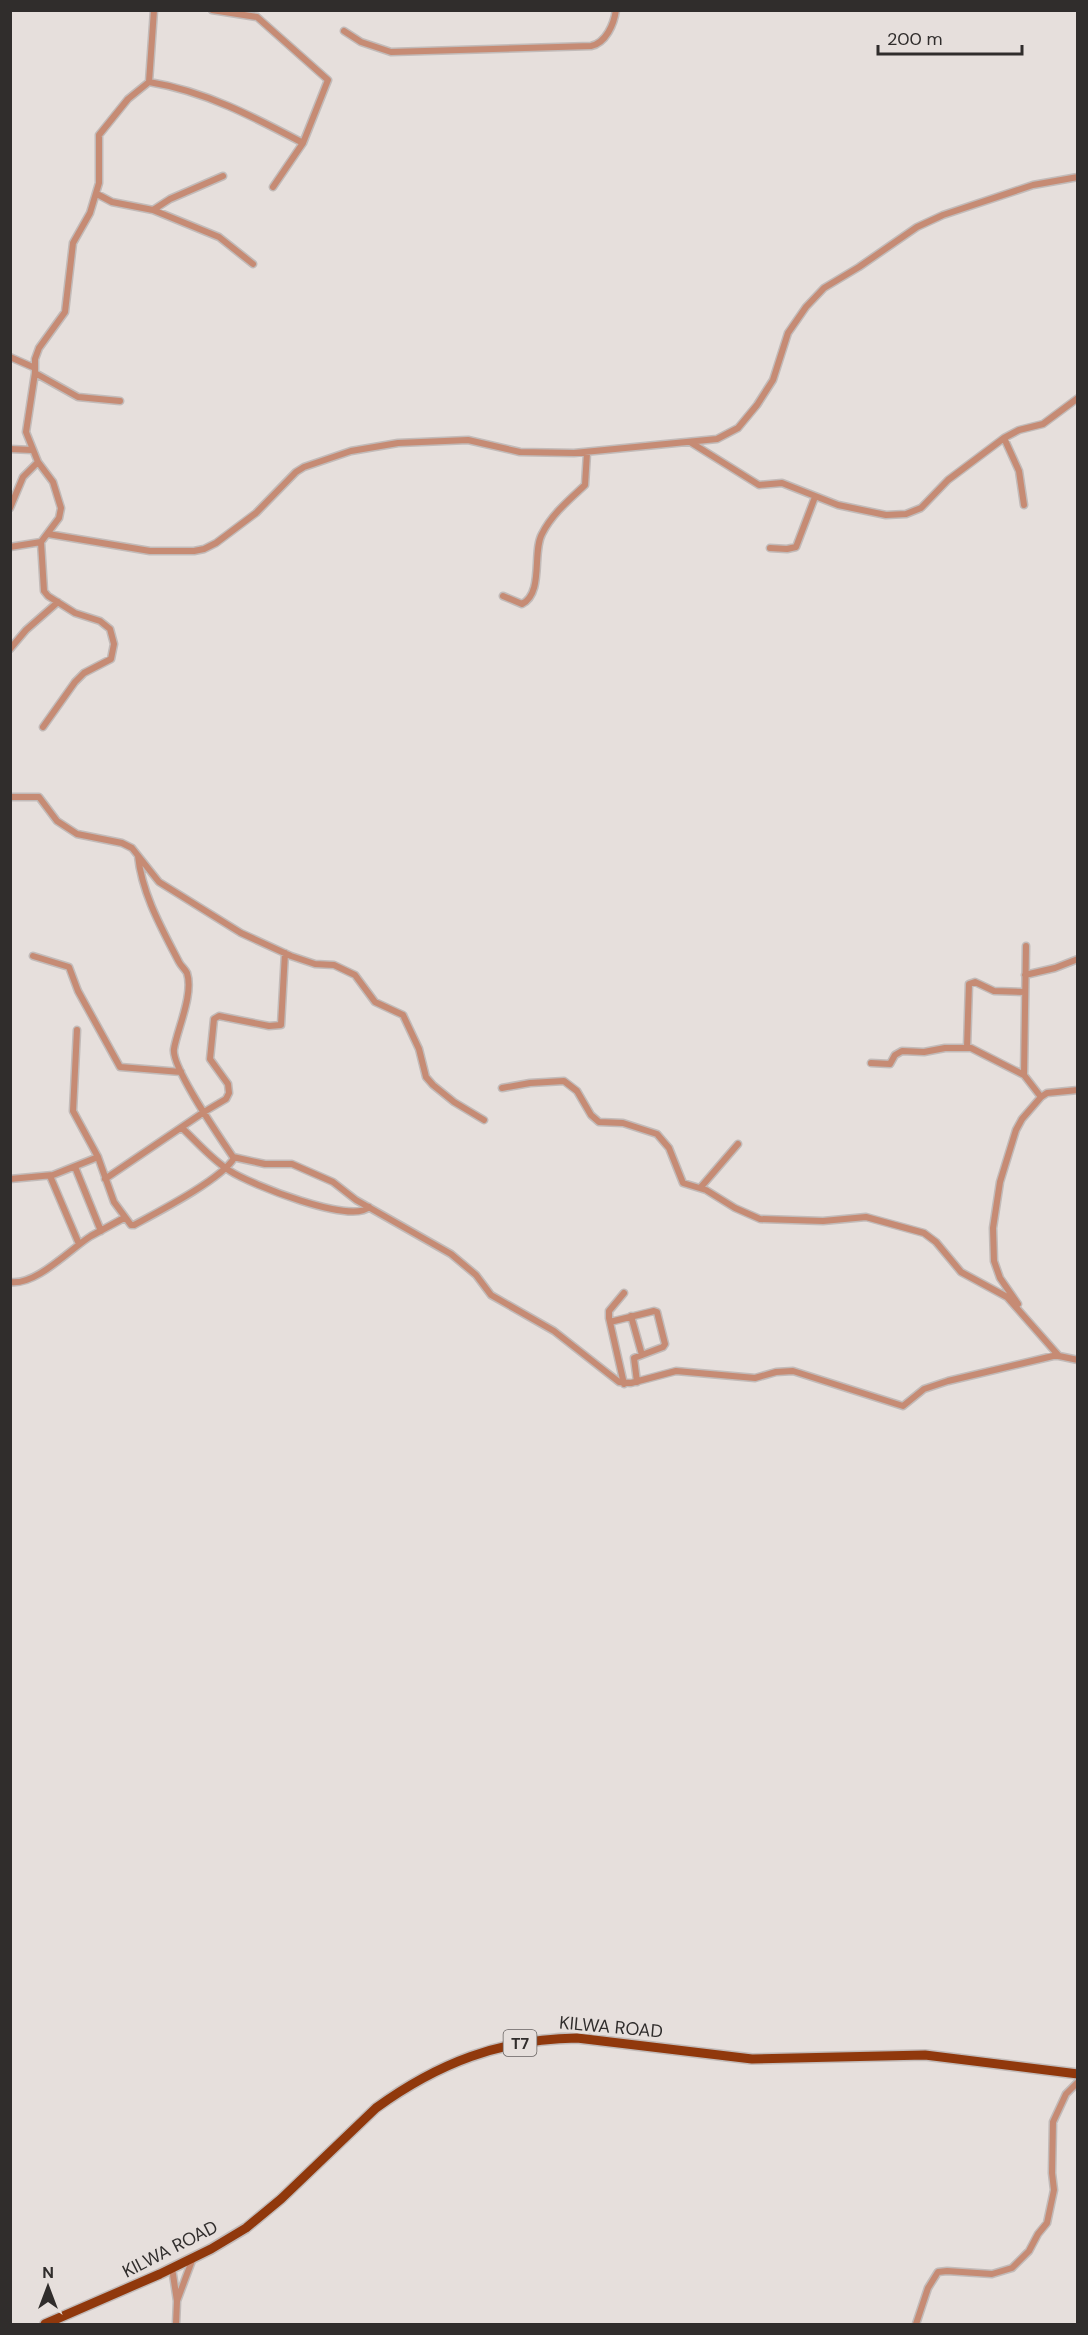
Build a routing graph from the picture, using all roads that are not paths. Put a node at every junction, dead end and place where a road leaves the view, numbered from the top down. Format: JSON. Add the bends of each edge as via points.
{"nodes":[{"id":1,"x":154,"y":10,"type":"edge"},
{"id":2,"x":212,"y":10,"type":"edge"},
{"id":3,"x":616,"y":10,"type":"edge"},
{"id":4,"x":344,"y":31,"type":"dead end"},
{"id":5,"x":149,"y":82,"type":"junction"},
{"id":6,"x":303,"y":143,"type":"junction"},
{"id":7,"x":223,"y":176,"type":"dead end"},
{"id":8,"x":1077,"y":177,"type":"edge"},
{"id":9,"x":273,"y":187,"type":"dead end"},
{"id":10,"x":97,"y":194,"type":"junction"},
{"id":11,"x":153,"y":210,"type":"junction"},
{"id":12,"x":253,"y":264,"type":"dead end"},
{"id":13,"x":10,"y":357,"type":"edge"},
{"id":14,"x":35,"y":371,"type":"junction"},
{"id":15,"x":1077,"y":398,"type":"edge"},
{"id":16,"x":120,"y":401,"type":"dead end"},
{"id":17,"x":1004,"y":438,"type":"junction"},
{"id":18,"x":690,"y":442,"type":"junction"},
{"id":19,"x":10,"y":449,"type":"edge"},
{"id":20,"x":32,"y":450,"type":"junction"},
{"id":21,"x":587,"y":453,"type":"junction"},
{"id":22,"x":38,"y":462,"type":"junction"},
{"id":23,"x":815,"y":496,"type":"junction"},
{"id":24,"x":1024,"y":506,"type":"dead end"},
{"id":25,"x":10,"y":508,"type":"edge"},
{"id":26,"x":48,"y":534,"type":"junction"},
{"id":27,"x":41,"y":542,"type":"junction"},
{"id":28,"x":10,"y":548,"type":"edge"},
{"id":29,"x":770,"y":548,"type":"dead end"},
{"id":30,"x":503,"y":596,"type":"dead end"},
{"id":31,"x":58,"y":602,"type":"junction"},
{"id":32,"x":10,"y":649,"type":"edge"},
{"id":33,"x":43,"y":727,"type":"dead end"},
{"id":34,"x":10,"y":797,"type":"edge"},
{"id":35,"x":138,"y":856,"type":"junction"},
{"id":36,"x":1026,"y":946,"type":"dead end"},
{"id":37,"x":285,"y":953,"type":"junction"},
{"id":38,"x":33,"y":956,"type":"dead end"},
{"id":39,"x":1077,"y":959,"type":"edge"},
{"id":40,"x":1025,"y":975,"type":"junction"},
{"id":41,"x":1025,"y":992,"type":"junction"},
{"id":42,"x":77,"y":1030,"type":"dead end"},
{"id":43,"x":967,"y":1048,"type":"junction"},
{"id":44,"x":872,"y":1064,"type":"dead end"},
{"id":45,"x":181,"y":1072,"type":"junction"},
{"id":46,"x":1024,"y":1075,"type":"junction"},
{"id":47,"x":502,"y":1088,"type":"dead end"},
{"id":48,"x":1077,"y":1090,"type":"edge"},
{"id":49,"x":1041,"y":1097,"type":"junction"},
{"id":50,"x":204,"y":1112,"type":"junction"},
{"id":51,"x":484,"y":1120,"type":"dead end"},
{"id":52,"x":182,"y":1128,"type":"junction"},
{"id":53,"x":738,"y":1144,"type":"dead end"},
{"id":54,"x":98,"y":1157,"type":"junction"},
{"id":55,"x":234,"y":1158,"type":"junction"},
{"id":56,"x":75,"y":1167,"type":"junction"},
{"id":57,"x":226,"y":1169,"type":"junction"},
{"id":58,"x":50,"y":1176,"type":"junction"},
{"id":59,"x":10,"y":1179,"type":"edge"},
{"id":60,"x":105,"y":1179,"type":"junction"},
{"id":61,"x":701,"y":1187,"type":"junction"},
{"id":62,"x":369,"y":1207,"type":"junction"},
{"id":63,"x":124,"y":1218,"type":"junction"},
{"id":64,"x":101,"y":1231,"type":"junction"},
{"id":65,"x":79,"y":1244,"type":"junction"},
{"id":66,"x":10,"y":1282,"type":"edge"},
{"id":67,"x":624,"y":1293,"type":"dead end"},
{"id":68,"x":1021,"y":1311,"type":"junction"},
{"id":69,"x":632,"y":1316,"type":"junction"},
{"id":70,"x":610,"y":1322,"type":"junction"},
{"id":71,"x":642,"y":1355,"type":"junction"},
{"id":72,"x":1059,"y":1356,"type":"junction"},
{"id":73,"x":1077,"y":1360,"type":"edge"},
{"id":74,"x":637,"y":1382,"type":"junction"},
{"id":75,"x":624,"y":1384,"type":"junction"},
{"id":76,"x":1077,"y":2074,"type":"edge"},
{"id":77,"x":1077,"y":2082,"type":"edge"},
{"id":78,"x":193,"y":2258,"type":"junction"},
{"id":79,"x":172,"y":2268,"type":"junction"},
{"id":80,"x":177,"y":2301,"type":"junction"},
{"id":81,"x":45,"y":2325,"type":"edge"},
{"id":82,"x":177,"y":2325,"type":"edge"},
{"id":83,"x":916,"y":2325,"type":"edge"}],
"edges":[{"from":1,"to":5,"type":"street"},
{"from":2,"to":6,"type":"street","via":[[257,17],[327,78]]},
{"from":3,"to":4,"type":"street","via":[[603,40],[591,46],[398,53],[363,42]]},
{"from":5,"to":6,"type":"street","via":[[216,100]]},
{"from":5,"to":10,"type":"street","via":[[128,99],[99,135]]},
{"from":6,"to":9,"type":"street"},
{"from":7,"to":11,"type":"street","via":[[170,198]]},
{"from":8,"to":18,"type":"street","via":[[1034,185],[943,215],[917,227],[824,288],[788,333],[773,380],[746,420],[728,435]]},
{"from":10,"to":11,"type":"street","via":[[112,202]]},
{"from":10,"to":14,"type":"street","via":[[72,243],[65,312],[39,348]]},
{"from":11,"to":12,"type":"street","via":[[219,237]]},
{"from":13,"to":14,"type":"street"},
{"from":14,"to":16,"type":"street","via":[[78,397]]},
{"from":14,"to":20,"type":"street","via":[[26,432]]},
{"from":15,"to":17,"type":"street","via":[[1043,424]]},
{"from":17,"to":23,"type":"street","via":[[914,512],[874,514]]},
{"from":17,"to":24,"type":"street","via":[[1019,471]]},
{"from":18,"to":21,"type":"street"},
{"from":18,"to":23,"type":"street","via":[[759,485],[782,483]]},
{"from":19,"to":20,"type":"street"},
{"from":20,"to":22,"type":"street"},
{"from":21,"to":26,"type":"street","via":[[534,453],[468,440],[398,443],[351,451],[296,472],[236,529],[216,543],[194,551],[141,550]]},
{"from":21,"to":30,"type":"street","via":[[585,485],[569,498],[540,539],[538,566],[528,600],[522,604]]},
{"from":22,"to":25,"type":"street","via":[[22,477]]},
{"from":22,"to":26,"type":"street","via":[[54,482],[61,508]]},
{"from":23,"to":29,"type":"street","via":[[796,547]]},
{"from":26,"to":27,"type":"street"},
{"from":27,"to":28,"type":"street"},
{"from":27,"to":31,"type":"street","via":[[43,586],[48,596]]},
{"from":31,"to":32,"type":"street"},
{"from":31,"to":33,"type":"street","via":[[105,624],[113,635],[113,655],[75,682]]},
{"from":34,"to":35,"type":"street","via":[[39,797],[57,821],[77,834],[122,843]]},
{"from":35,"to":37,"type":"street","via":[[169,889],[240,933]]},
{"from":35,"to":45,"type":"street","via":[[149,901],[187,975],[184,1016],[174,1052]]},
{"from":36,"to":40,"type":"street"},
{"from":37,"to":50,"type":"street","via":[[281,1025],[215,1017],[210,1059],[226,1081],[229,1093],[224,1101]]},
{"from":37,"to":51,"type":"street","via":[[344,969],[358,978],[375,1002],[402,1014],[428,1080]]},
{"from":38,"to":45,"type":"street","via":[[69,967],[120,1067]]},
{"from":39,"to":40,"type":"street"},
{"from":40,"to":41,"type":"street"},
{"from":41,"to":43,"type":"street","via":[[994,991],[975,982],[969,984]]},
{"from":41,"to":46,"type":"street"},
{"from":42,"to":54,"type":"street","via":[[72,1110]]},
{"from":43,"to":44,"type":"street","via":[[902,1051],[890,1064]]},
{"from":43,"to":46,"type":"street"},
{"from":45,"to":50,"type":"street"},
{"from":46,"to":49,"type":"street"},
{"from":47,"to":61,"type":"street","via":[[564,1081],[599,1122],[623,1123],[657,1134],[670,1152],[681,1181]]},
{"from":48,"to":49,"type":"street","via":[[1055,1091]]},
{"from":49,"to":68,"type":"street","via":[[1016,1130],[1000,1182],[993,1228],[996,1268]]},
{"from":50,"to":52,"type":"street"},
{"from":50,"to":55,"type":"street"},
{"from":52,"to":57,"type":"street"},
{"from":52,"to":60,"type":"street"},
{"from":53,"to":61,"type":"street"},
{"from":54,"to":56,"type":"street"},
{"from":54,"to":60,"type":"street"},
{"from":55,"to":57,"type":"street"},
{"from":55,"to":62,"type":"street","via":[[294,1164],[327,1179]]},
{"from":56,"to":58,"type":"street"},
{"from":56,"to":64,"type":"street"},
{"from":57,"to":62,"type":"street","via":[[286,1197],[350,1211]]},
{"from":57,"to":63,"type":"street","via":[[134,1225]]},
{"from":58,"to":59,"type":"street"},
{"from":58,"to":65,"type":"street"},
{"from":60,"to":63,"type":"street"},
{"from":61,"to":68,"type":"street","via":[[760,1219],[823,1221],[866,1217],[924,1233],[961,1272],[1002,1293]]},
{"from":62,"to":75,"type":"street","via":[[451,1254],[476,1275],[491,1295],[554,1331]]},
{"from":63,"to":64,"type":"street"},
{"from":64,"to":65,"type":"street"},
{"from":65,"to":66,"type":"street","via":[[36,1275]]},
{"from":67,"to":70,"type":"street","via":[[609,1311]]},
{"from":68,"to":72,"type":"street"},
{"from":69,"to":70,"type":"street"},
{"from":69,"to":71,"type":"street"},
{"from":69,"to":71,"type":"street","via":[[654,1311],[660,1319],[665,1344]]},
{"from":70,"to":75,"type":"street"},
{"from":71,"to":74,"type":"street","via":[[633,1360]]},
{"from":72,"to":73,"type":"street"},
{"from":72,"to":74,"type":"street","via":[[948,1381],[924,1389],[904,1406],[788,1371],[755,1378],[676,1371]]},
{"from":74,"to":75,"type":"street"},
{"from":76,"to":78,"type":"highway","name":"KILWA ROAD","number":"T7","via":[[912,2054],[752,2059],[578,2038],[504,2046],[438,2069],[393,2096],[246,2229]]},
{"from":77,"to":83,"type":"street","via":[[1066,2094],[1053,2122],[1054,2190],[1047,2223],[1029,2251],[1012,2268],[992,2274],[938,2272],[928,2288]]},
{"from":78,"to":79,"type":"highway","name":"KILWA ROAD","number":"T7"},
{"from":78,"to":80,"type":"street"},
{"from":79,"to":80,"type":"street"},
{"from":79,"to":81,"type":"highway","name":"KILWA ROAD","number":"T7"},
{"from":80,"to":82,"type":"street"}]}
